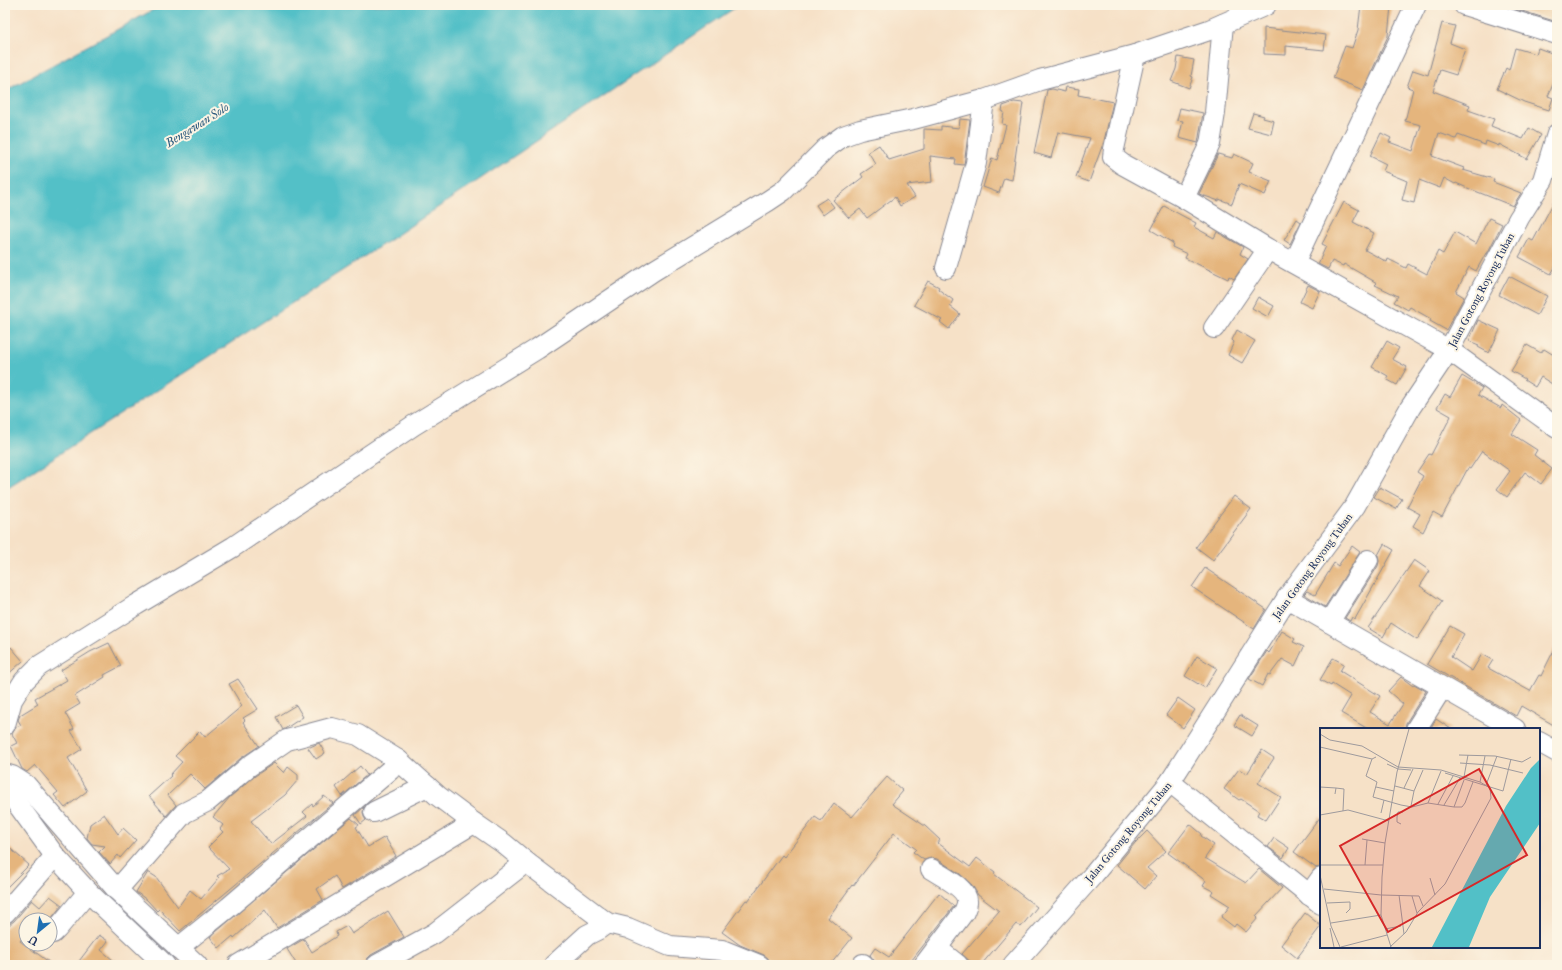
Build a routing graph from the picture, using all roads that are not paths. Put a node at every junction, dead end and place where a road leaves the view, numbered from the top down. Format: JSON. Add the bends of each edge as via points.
{"nodes":[{"id":1,"x":1266,"y":5,"type":"edge"},
{"id":2,"x":1416,"y":5,"type":"edge"},
{"id":3,"x":1464,"y":5,"type":"edge"},
{"id":4,"x":1223,"y":24,"type":"junction"},
{"id":5,"x":1557,"y":34,"type":"edge"},
{"id":6,"x":1135,"y":56,"type":"junction"},
{"id":7,"x":984,"y":100,"type":"junction"},
{"id":8,"x":1557,"y":134,"type":"edge"},
{"id":9,"x":1550,"y":182,"type":"edge"},
{"id":10,"x":1184,"y":198,"type":"junction"},
{"id":11,"x":1268,"y":249,"type":"junction"},
{"id":12,"x":1294,"y":263,"type":"junction"},
{"id":13,"x":946,"y":268,"type":"dead end"},
{"id":14,"x":1214,"y":328,"type":"dead end"},
{"id":15,"x":1449,"y":350,"type":"junction"},
{"id":16,"x":1557,"y":428,"type":"edge"},
{"id":17,"x":1368,"y":560,"type":"dead end"},
{"id":18,"x":1287,"y":598,"type":"junction"},
{"id":19,"x":1329,"y":622,"type":"junction"},
{"id":20,"x":1442,"y":688,"type":"junction"},
{"id":21,"x":5,"y":725,"type":"edge"},
{"id":22,"x":1417,"y":728,"type":"edge"},
{"id":23,"x":1513,"y":728,"type":"edge"},
{"id":24,"x":1540,"y":743,"type":"edge"},
{"id":25,"x":1557,"y":752,"type":"edge"},
{"id":26,"x":398,"y":760,"type":"junction"},
{"id":27,"x":5,"y":774,"type":"edge"},
{"id":28,"x":1170,"y":782,"type":"junction"},
{"id":29,"x":427,"y":786,"type":"junction"},
{"id":30,"x":8,"y":798,"type":"edge"},
{"id":31,"x":374,"y":812,"type":"dead end"},
{"id":32,"x":474,"y":823,"type":"junction"},
{"id":33,"x":55,"y":856,"type":"junction"},
{"id":34,"x":526,"y":862,"type":"junction"},
{"id":35,"x":932,"y":869,"type":"dead end"},
{"id":36,"x":1320,"y":882,"type":"edge"},
{"id":37,"x":117,"y":890,"type":"junction"},
{"id":38,"x":88,"y":892,"type":"junction"},
{"id":39,"x":1315,"y":899,"type":"edge"},
{"id":40,"x":5,"y":913,"type":"edge"},
{"id":41,"x":607,"y":923,"type":"junction"},
{"id":42,"x":58,"y":929,"type":"edge"},
{"id":43,"x":178,"y":948,"type":"junction"},
{"id":44,"x":938,"y":948,"type":"junction"},
{"id":45,"x":1023,"y":961,"type":"edge"},
{"id":46,"x":165,"y":965,"type":"edge"},
{"id":47,"x":197,"y":965,"type":"edge"},
{"id":48,"x":238,"y":965,"type":"edge"},
{"id":49,"x":377,"y":965,"type":"edge"},
{"id":50,"x":554,"y":965,"type":"edge"},
{"id":51,"x":759,"y":965,"type":"edge"},
{"id":52,"x":924,"y":965,"type":"edge"},
{"id":53,"x":958,"y":965,"type":"edge"}],
"edges":[{"from":1,"to":4,"type":"street"},
{"from":2,"to":12,"type":"street"},
{"from":3,"to":5,"type":"street"},
{"from":4,"to":6,"type":"street"},
{"from":4,"to":10,"type":"street","via":[[1210,144]]},
{"from":6,"to":7,"type":"street","via":[[1040,80]]},
{"from":6,"to":10,"type":"street","via":[[1113,157]]},
{"from":7,"to":13,"type":"street","via":[[976,163]]},
{"from":7,"to":21,"type":"street","via":[[843,136],[825,149],[783,191],[768,201],[653,270],[536,349],[414,424],[233,547],[39,666],[24,681],[12,700]]},
{"from":8,"to":9,"type":"street","name":"Jalan Gotong Royong Tuban"},
{"from":9,"to":15,"type":"street","name":"Jalan Gotong Royong Tuban","via":[[1519,218]]},
{"from":10,"to":11,"type":"street"},
{"from":11,"to":12,"type":"street"},
{"from":11,"to":14,"type":"street"},
{"from":12,"to":15,"type":"street"},
{"from":15,"to":16,"type":"street"},
{"from":15,"to":18,"type":"street","name":"Jalan Gotong Royong Tuban","via":[[1410,408],[1354,506]]},
{"from":17,"to":19,"type":"street"},
{"from":18,"to":19,"type":"street"},
{"from":18,"to":28,"type":"street","name":"Jalan Gotong Royong Tuban"},
{"from":19,"to":20,"type":"street"},
{"from":20,"to":22,"type":"street"},
{"from":20,"to":23,"type":"street"},
{"from":24,"to":25,"type":"street"},
{"from":26,"to":29,"type":"street"},
{"from":26,"to":37,"type":"street","via":[[358,735],[332,728],[287,740],[248,767],[208,801],[184,813]]},
{"from":26,"to":43,"type":"street","via":[[390,770]]},
{"from":27,"to":37,"type":"street","via":[[26,785]]},
{"from":28,"to":39,"type":"street"},
{"from":28,"to":45,"type":"street","name":"Jalan Gotong Royong Tuban"},
{"from":29,"to":31,"type":"street"},
{"from":29,"to":32,"type":"street"},
{"from":30,"to":33,"type":"street"},
{"from":32,"to":34,"type":"street","via":[[503,842]]},
{"from":32,"to":48,"type":"street"},
{"from":33,"to":38,"type":"street"},
{"from":33,"to":40,"type":"street"},
{"from":34,"to":41,"type":"street"},
{"from":34,"to":49,"type":"street","via":[[435,933]]},
{"from":35,"to":44,"type":"street","via":[[965,894],[968,903]]},
{"from":36,"to":39,"type":"street"},
{"from":37,"to":43,"type":"street"},
{"from":38,"to":42,"type":"street"},
{"from":38,"to":46,"type":"street"},
{"from":41,"to":50,"type":"street","via":[[587,935]]},
{"from":41,"to":51,"type":"street","via":[[628,928],[670,946],[722,950]]},
{"from":43,"to":47,"type":"street"},
{"from":44,"to":52,"type":"street"},
{"from":44,"to":53,"type":"street"}]}
